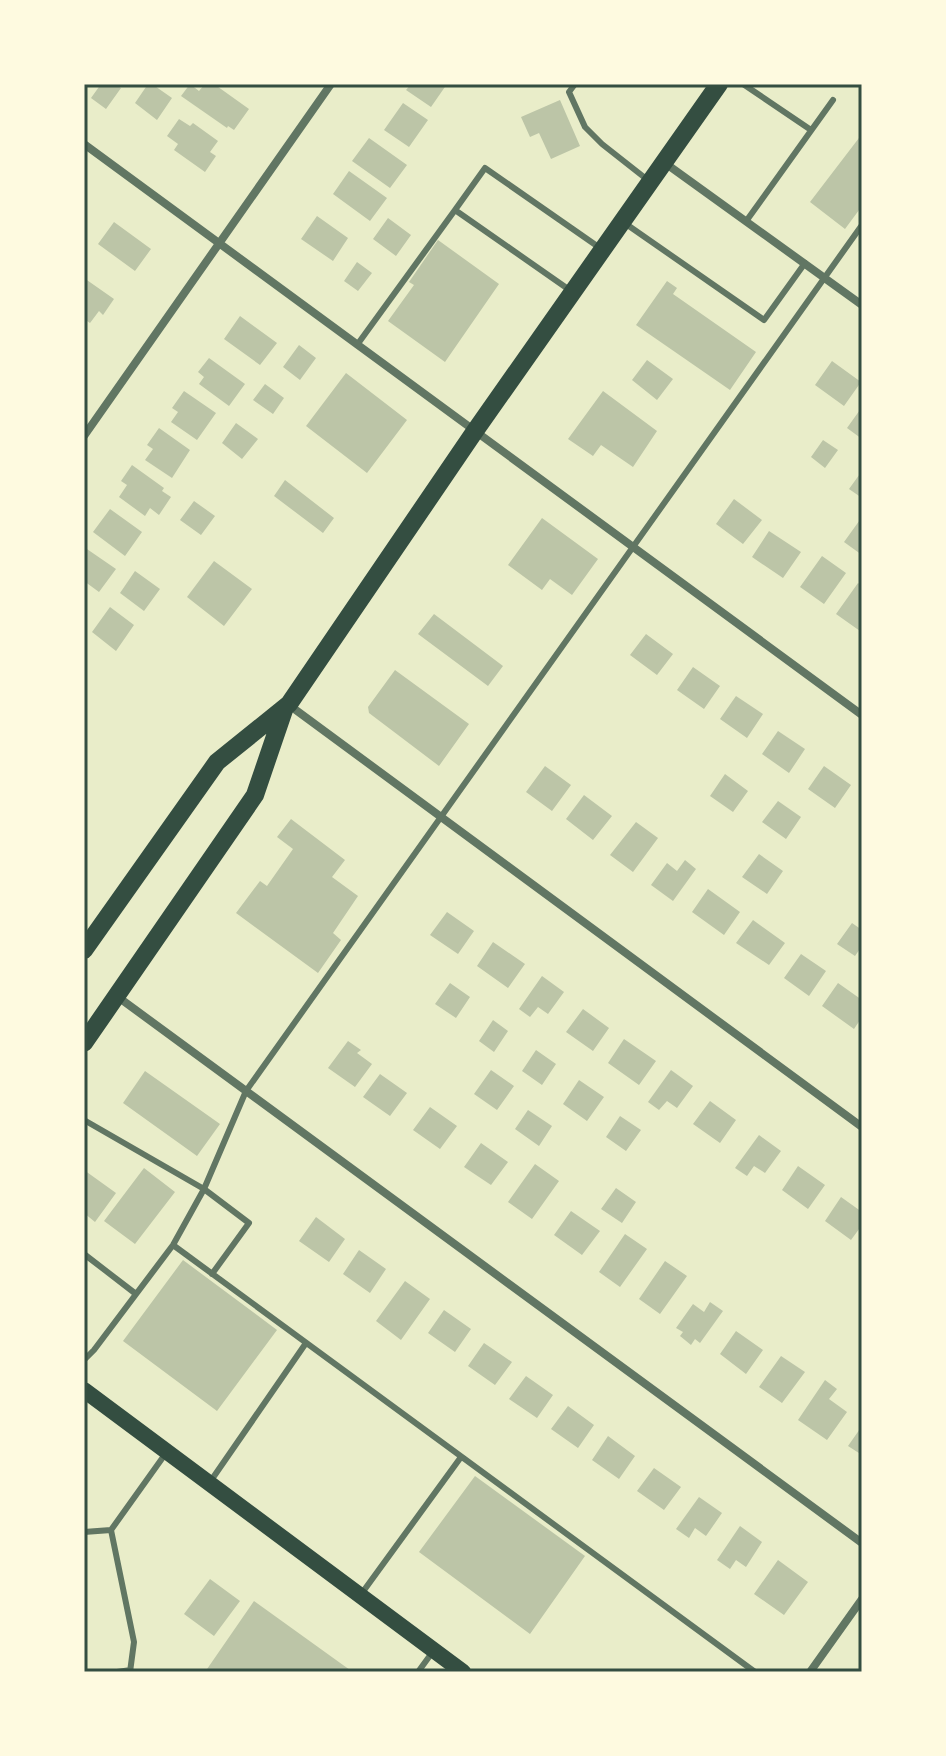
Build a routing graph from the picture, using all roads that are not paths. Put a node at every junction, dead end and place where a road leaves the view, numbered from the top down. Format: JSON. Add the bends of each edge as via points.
{"nodes":[{"id":1,"x":331,"y":84,"type":"edge"},
{"id":2,"x":575,"y":84,"type":"edge"},
{"id":3,"x":718,"y":84,"type":"edge"},
{"id":4,"x":743,"y":84,"type":"edge"},
{"id":5,"x":833,"y":100,"type":"dead end"},
{"id":6,"x":811,"y":130,"type":"junction"},
{"id":7,"x":84,"y":144,"type":"edge"},
{"id":8,"x":664,"y":162,"type":"junction"},
{"id":9,"x":650,"y":182,"type":"junction"},
{"id":10,"x":455,"y":210,"type":"junction"},
{"id":11,"x":747,"y":220,"type":"junction"},
{"id":12,"x":623,"y":222,"type":"junction"},
{"id":13,"x":862,"y":225,"type":"edge"},
{"id":14,"x":219,"y":243,"type":"junction"},
{"id":15,"x":602,"y":251,"type":"junction"},
{"id":16,"x":805,"y":263,"type":"junction"},
{"id":17,"x":825,"y":277,"type":"junction"},
{"id":18,"x":573,"y":293,"type":"junction"},
{"id":19,"x":862,"y":305,"type":"edge"},
{"id":20,"x":357,"y":345,"type":"junction"},
{"id":21,"x":475,"y":431,"type":"junction"},
{"id":22,"x":84,"y":436,"type":"edge"},
{"id":23,"x":633,"y":547,"type":"junction"},
{"id":24,"x":286,"y":707,"type":"junction"},
{"id":25,"x":862,"y":715,"type":"edge"},
{"id":26,"x":441,"y":816,"type":"junction"},
{"id":27,"x":84,"y":950,"type":"edge"},
{"id":28,"x":116,"y":996,"type":"junction"},
{"id":29,"x":84,"y":1043,"type":"edge"},
{"id":30,"x":246,"y":1091,"type":"junction"},
{"id":31,"x":84,"y":1120,"type":"edge"},
{"id":32,"x":862,"y":1127,"type":"edge"},
{"id":33,"x":204,"y":1189,"type":"junction"},
{"id":34,"x":173,"y":1245,"type":"junction"},
{"id":35,"x":84,"y":1254,"type":"edge"},
{"id":36,"x":212,"y":1274,"type":"junction"},
{"id":37,"x":136,"y":1294,"type":"junction"},
{"id":38,"x":306,"y":1343,"type":"junction"},
{"id":39,"x":84,"y":1360,"type":"edge"},
{"id":40,"x":84,"y":1390,"type":"edge"},
{"id":41,"x":166,"y":1453,"type":"junction"},
{"id":42,"x":461,"y":1457,"type":"junction"},
{"id":43,"x":208,"y":1485,"type":"junction"},
{"id":44,"x":111,"y":1530,"type":"junction"},
{"id":45,"x":84,"y":1532,"type":"edge"},
{"id":46,"x":862,"y":1543,"type":"edge"},
{"id":47,"x":360,"y":1596,"type":"junction"},
{"id":48,"x":862,"y":1599,"type":"edge"},
{"id":49,"x":434,"y":1650,"type":"junction"},
{"id":50,"x":130,"y":1671,"type":"edge"},
{"id":51,"x":117,"y":1672,"type":"edge"},
{"id":52,"x":418,"y":1672,"type":"edge"},
{"id":53,"x":463,"y":1672,"type":"edge"},
{"id":54,"x":755,"y":1672,"type":"edge"},
{"id":55,"x":810,"y":1672,"type":"edge"}],
"edges":[{"from":1,"to":14,"type":"street"},
{"from":2,"to":9,"type":"lane","via":[[569,92],[585,127]]},
{"from":3,"to":8,"type":"main road"},
{"from":4,"to":6,"type":"lane"},
{"from":5,"to":6,"type":"lane"},
{"from":6,"to":11,"type":"lane"},
{"from":7,"to":14,"type":"street"},
{"from":8,"to":9,"type":"main road"},
{"from":8,"to":11,"type":"street"},
{"from":9,"to":12,"type":"main road"},
{"from":10,"to":15,"type":"lane","via":[[485,168]]},
{"from":10,"to":18,"type":"lane"},
{"from":10,"to":20,"type":"lane"},
{"from":11,"to":16,"type":"street"},
{"from":12,"to":15,"type":"main road"},
{"from":12,"to":16,"type":"lane","via":[[764,320]]},
{"from":13,"to":17,"type":"lane"},
{"from":14,"to":20,"type":"street"},
{"from":14,"to":22,"type":"street"},
{"from":15,"to":18,"type":"main road"},
{"from":16,"to":17,"type":"street"},
{"from":17,"to":19,"type":"street"},
{"from":17,"to":23,"type":"lane"},
{"from":18,"to":21,"type":"main road"},
{"from":20,"to":21,"type":"street"},
{"from":21,"to":23,"type":"street"},
{"from":21,"to":24,"type":"main road"},
{"from":23,"to":25,"type":"street"},
{"from":23,"to":26,"type":"lane"},
{"from":24,"to":26,"type":"street"},
{"from":24,"to":27,"type":"main road","via":[[217,762]]},
{"from":24,"to":28,"type":"main road","via":[[255,795]]},
{"from":26,"to":30,"type":"lane"},
{"from":26,"to":32,"type":"street"},
{"from":28,"to":29,"type":"main road"},
{"from":28,"to":30,"type":"street"},
{"from":30,"to":33,"type":"lane"},
{"from":30,"to":46,"type":"street"},
{"from":31,"to":33,"type":"lane"},
{"from":33,"to":34,"type":"lane"},
{"from":33,"to":36,"type":"lane","via":[[249,1223]]},
{"from":34,"to":36,"type":"lane"},
{"from":34,"to":37,"type":"lane"},
{"from":35,"to":37,"type":"lane"},
{"from":36,"to":38,"type":"lane"},
{"from":37,"to":39,"type":"lane"},
{"from":38,"to":42,"type":"lane"},
{"from":38,"to":43,"type":"lane"},
{"from":40,"to":41,"type":"main road"},
{"from":41,"to":43,"type":"main road"},
{"from":41,"to":44,"type":"lane"},
{"from":42,"to":47,"type":"lane"},
{"from":42,"to":54,"type":"lane"},
{"from":43,"to":47,"type":"main road"},
{"from":44,"to":45,"type":"lane"},
{"from":44,"to":50,"type":"lane","via":[[134,1642]]},
{"from":47,"to":49,"type":"main road"},
{"from":48,"to":55,"type":"street"},
{"from":49,"to":52,"type":"lane"},
{"from":49,"to":53,"type":"main road"},
{"from":50,"to":51,"type":"lane"}]}
